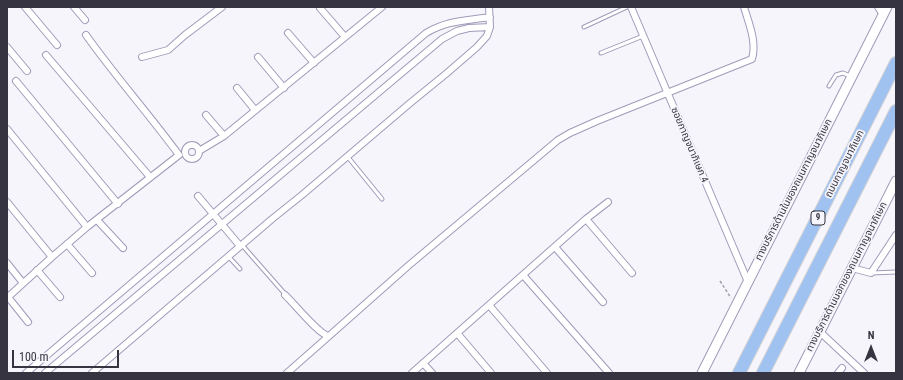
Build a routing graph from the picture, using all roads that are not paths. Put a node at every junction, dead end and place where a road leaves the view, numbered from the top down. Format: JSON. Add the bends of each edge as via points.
{"nodes":[{"id":1,"x":25,"y":7,"type":"edge"},
{"id":2,"x":74,"y":7,"type":"edge"},
{"id":3,"x":222,"y":7,"type":"edge"},
{"id":4,"x":382,"y":7,"type":"edge"},
{"id":5,"x":490,"y":7,"type":"edge"},
{"id":6,"x":627,"y":7,"type":"edge"},
{"id":7,"x":631,"y":7,"type":"edge"},
{"id":8,"x":744,"y":7,"type":"edge"},
{"id":9,"x":320,"y":8,"type":"edge"},
{"id":10,"x":373,"y":10,"type":"edge"},
{"id":11,"x":883,"y":10,"type":"edge"},
{"id":12,"x":490,"y":17,"type":"junction"},
{"id":13,"x":85,"y":20,"type":"dead end"},
{"id":14,"x":490,"y":27,"type":"junction"},
{"id":15,"x":584,"y":27,"type":"dead end"},
{"id":16,"x":288,"y":33,"type":"dead end"},
{"id":17,"x":86,"y":35,"type":"dead end"},
{"id":18,"x":643,"y":36,"type":"junction"},
{"id":19,"x":345,"y":37,"type":"junction"},
{"id":20,"x":57,"y":45,"type":"dead end"},
{"id":21,"x":7,"y":47,"type":"edge"},
{"id":22,"x":601,"y":53,"type":"dead end"},
{"id":23,"x":46,"y":55,"type":"dead end"},
{"id":24,"x":142,"y":57,"type":"dead end"},
{"id":25,"x":258,"y":57,"type":"dead end"},
{"id":26,"x":314,"y":63,"type":"junction"},
{"id":27,"x":896,"y":63,"type":"edge"},
{"id":28,"x":27,"y":71,"type":"dead end"},
{"id":29,"x":852,"y":76,"type":"junction"},
{"id":30,"x":16,"y":81,"type":"dead end"},
{"id":31,"x":829,"y":86,"type":"dead end"},
{"id":32,"x":237,"y":88,"type":"dead end"},
{"id":33,"x":284,"y":88,"type":"junction"},
{"id":34,"x":667,"y":93,"type":"junction"},
{"id":35,"x":255,"y":110,"type":"junction"},
{"id":36,"x":896,"y":111,"type":"edge"},
{"id":37,"x":206,"y":115,"type":"dead end"},
{"id":38,"x":7,"y":129,"type":"edge"},
{"id":39,"x":224,"y":136,"type":"junction"},
{"id":40,"x":199,"y":151,"type":"junction"},
{"id":41,"x":186,"y":152,"type":"junction"},
{"id":42,"x":179,"y":155,"type":"junction"},
{"id":43,"x":347,"y":156,"type":"junction"},
{"id":44,"x":150,"y":177,"type":"junction"},
{"id":45,"x":896,"y":181,"type":"edge"},
{"id":46,"x":198,"y":196,"type":"dead end"},
{"id":47,"x":382,"y":199,"type":"dead end"},
{"id":48,"x":7,"y":202,"type":"edge"},
{"id":49,"x":608,"y":202,"type":"dead end"},
{"id":50,"x":118,"y":204,"type":"junction"},
{"id":51,"x":213,"y":214,"type":"junction"},
{"id":52,"x":586,"y":219,"type":"junction"},
{"id":53,"x":97,"y":220,"type":"junction"},
{"id":54,"x":202,"y":224,"type":"junction"},
{"id":55,"x":222,"y":224,"type":"junction"},
{"id":56,"x":87,"y":227,"type":"junction"},
{"id":57,"x":210,"y":234,"type":"junction"},
{"id":58,"x":896,"y":235,"type":"edge"},
{"id":59,"x":67,"y":244,"type":"junction"},
{"id":60,"x":241,"y":245,"type":"junction"},
{"id":61,"x":555,"y":247,"type":"junction"},
{"id":62,"x":123,"y":248,"type":"dead end"},
{"id":63,"x":228,"y":256,"type":"junction"},
{"id":64,"x":52,"y":257,"type":"junction"},
{"id":65,"x":7,"y":264,"type":"edge"},
{"id":66,"x":852,"y":268,"type":"junction"},
{"id":67,"x":240,"y":269,"type":"dead end"},
{"id":68,"x":37,"y":270,"type":"junction"},
{"id":69,"x":896,"y":272,"type":"edge"},
{"id":70,"x":92,"y":273,"type":"dead end"},
{"id":71,"x":632,"y":273,"type":"dead end"},
{"id":72,"x":870,"y":273,"type":"junction"},
{"id":73,"x":523,"y":275,"type":"junction"},
{"id":74,"x":748,"y":282,"type":"junction"},
{"id":75,"x":23,"y":283,"type":"junction"},
{"id":76,"x":285,"y":295,"type":"joint"},
{"id":77,"x":60,"y":297,"type":"dead end"},
{"id":78,"x":8,"y":298,"type":"edge"},
{"id":79,"x":603,"y":302,"type":"dead end"},
{"id":80,"x":489,"y":305,"type":"junction"},
{"id":81,"x":28,"y":322,"type":"dead end"},
{"id":82,"x":80,"y":327,"type":"junction"},
{"id":83,"x":820,"y":332,"type":"junction"},
{"id":84,"x":457,"y":333,"type":"junction"},
{"id":85,"x":88,"y":336,"type":"junction"},
{"id":86,"x":330,"y":336,"type":"junction"},
{"id":87,"x":423,"y":363,"type":"junction"},
{"id":88,"x":26,"y":373,"type":"edge"},
{"id":89,"x":45,"y":373,"type":"edge"},
{"id":90,"x":92,"y":373,"type":"edge"},
{"id":91,"x":287,"y":373,"type":"edge"},
{"id":92,"x":412,"y":373,"type":"edge"},
{"id":93,"x":432,"y":373,"type":"edge"},
{"id":94,"x":491,"y":373,"type":"edge"},
{"id":95,"x":547,"y":373,"type":"edge"},
{"id":96,"x":609,"y":373,"type":"edge"},
{"id":97,"x":702,"y":373,"type":"edge"},
{"id":98,"x":739,"y":373,"type":"edge"},
{"id":99,"x":763,"y":373,"type":"edge"},
{"id":100,"x":799,"y":373,"type":"edge"},
{"id":101,"x":864,"y":373,"type":"edge"}],
"edges":[{"from":1,"to":20,"type":"street"},
{"from":2,"to":13,"type":"street"},
{"from":3,"to":24,"type":"street","via":[[168,50]]},
{"from":4,"to":10,"type":"street"},
{"from":5,"to":12,"type":"street"},
{"from":6,"to":15,"type":"lane"},
{"from":7,"to":18,"type":"street","name":"ซอยกาญจนาภิเษก 4"},
{"from":8,"to":34,"type":"street","via":[[754,41],[752,59]]},
{"from":9,"to":19,"type":"street"},
{"from":10,"to":19,"type":"street"},
{"from":11,"to":29,"type":"main road","name":"ทางบริการด้านในของถนนกาญจนาภิเษก"},
{"from":12,"to":14,"type":"street"},
{"from":12,"to":51,"type":"street","via":[[450,22],[426,33]]},
{"from":14,"to":43,"type":"street","via":[[487,36],[448,73]]},
{"from":14,"to":55,"type":"street","via":[[456,31],[442,39]]},
{"from":16,"to":26,"type":"street"},
{"from":17,"to":42,"type":"street"},
{"from":18,"to":22,"type":"lane"},
{"from":18,"to":34,"type":"street","name":"ซอยกาญจนาภิเษก 4"},
{"from":19,"to":26,"type":"street"},
{"from":21,"to":28,"type":"street"},
{"from":23,"to":44,"type":"street"},
{"from":25,"to":33,"type":"street"},
{"from":26,"to":33,"type":"street"},
{"from":27,"to":98,"type":"highway","name":"ถนนกาญจนาภิเษก","number":"9"},
{"from":29,"to":31,"type":"lane","via":[[839,74],[833,78]]},
{"from":29,"to":74,"type":"main road","name":"ทางบริการด้านในของถนนกาญจนาภิเษก"},
{"from":30,"to":50,"type":"street"},
{"from":32,"to":35,"type":"street"},
{"from":33,"to":35,"type":"street"},
{"from":34,"to":74,"type":"street","name":"ซอยกาญจนาภิเษก 4"},
{"from":34,"to":86,"type":"street","via":[[597,121],[558,140],[408,266]]},
{"from":35,"to":39,"type":"street"},
{"from":36,"to":99,"type":"highway","number":"9"},
{"from":37,"to":39,"type":"street"},
{"from":38,"to":56,"type":"street"},
{"from":39,"to":40,"type":"street"},
{"from":40,"to":41,"type":"street","via":[[192,145]]},
{"from":40,"to":41,"type":"street","via":[[193,158],[187,156]]},
{"from":41,"to":42,"type":"street"},
{"from":42,"to":44,"type":"street"},
{"from":43,"to":47,"type":"lane"},
{"from":43,"to":60,"type":"street"},
{"from":44,"to":50,"type":"street"},
{"from":45,"to":66,"type":"main road","name":"ทางบริการด้านนอกของถนนกาญจนาภิเษก"},
{"from":46,"to":51,"type":"street"},
{"from":48,"to":64,"type":"street"},
{"from":49,"to":52,"type":"street"},
{"from":50,"to":53,"type":"street"},
{"from":51,"to":54,"type":"street"},
{"from":51,"to":55,"type":"street"},
{"from":52,"to":61,"type":"street"},
{"from":52,"to":71,"type":"street"},
{"from":53,"to":56,"type":"street"},
{"from":53,"to":62,"type":"street"},
{"from":54,"to":57,"type":"street"},
{"from":54,"to":82,"type":"street"},
{"from":55,"to":57,"type":"street"},
{"from":55,"to":60,"type":"street"},
{"from":56,"to":59,"type":"street"},
{"from":57,"to":85,"type":"street"},
{"from":58,"to":72,"type":"street"},
{"from":59,"to":64,"type":"street"},
{"from":59,"to":70,"type":"street"},
{"from":60,"to":63,"type":"street"},
{"from":60,"to":76,"type":"lane"},
{"from":61,"to":73,"type":"street"},
{"from":61,"to":79,"type":"street"},
{"from":63,"to":67,"type":"lane"},
{"from":63,"to":90,"type":"street"},
{"from":64,"to":68,"type":"street"},
{"from":65,"to":75,"type":"street"},
{"from":66,"to":72,"type":"street"},
{"from":66,"to":83,"type":"main road","name":"ทางบริการด้านนอกของถนนกาญจนาภิเษก"},
{"from":68,"to":75,"type":"street"},
{"from":68,"to":77,"type":"street"},
{"from":69,"to":72,"type":"lane"},
{"from":73,"to":80,"type":"street"},
{"from":73,"to":96,"type":"street"},
{"from":74,"to":97,"type":"main road","name":"ทางบริการด้านในของถนนกาญจนาภิเษก"},
{"from":75,"to":78,"type":"street"},
{"from":76,"to":86,"type":"street","via":[[325,336]]},
{"from":78,"to":81,"type":"street"},
{"from":80,"to":84,"type":"street"},
{"from":80,"to":95,"type":"street"},
{"from":82,"to":85,"type":"street"},
{"from":82,"to":88,"type":"street"},
{"from":83,"to":100,"type":"main road","name":"ทางบริการด้านนอกของถนนกาญจนาภิเษก"},
{"from":83,"to":101,"type":"street"},
{"from":84,"to":87,"type":"street"},
{"from":84,"to":94,"type":"street"},
{"from":85,"to":89,"type":"street"},
{"from":86,"to":91,"type":"street"},
{"from":87,"to":92,"type":"street"},
{"from":87,"to":93,"type":"street"}]}
